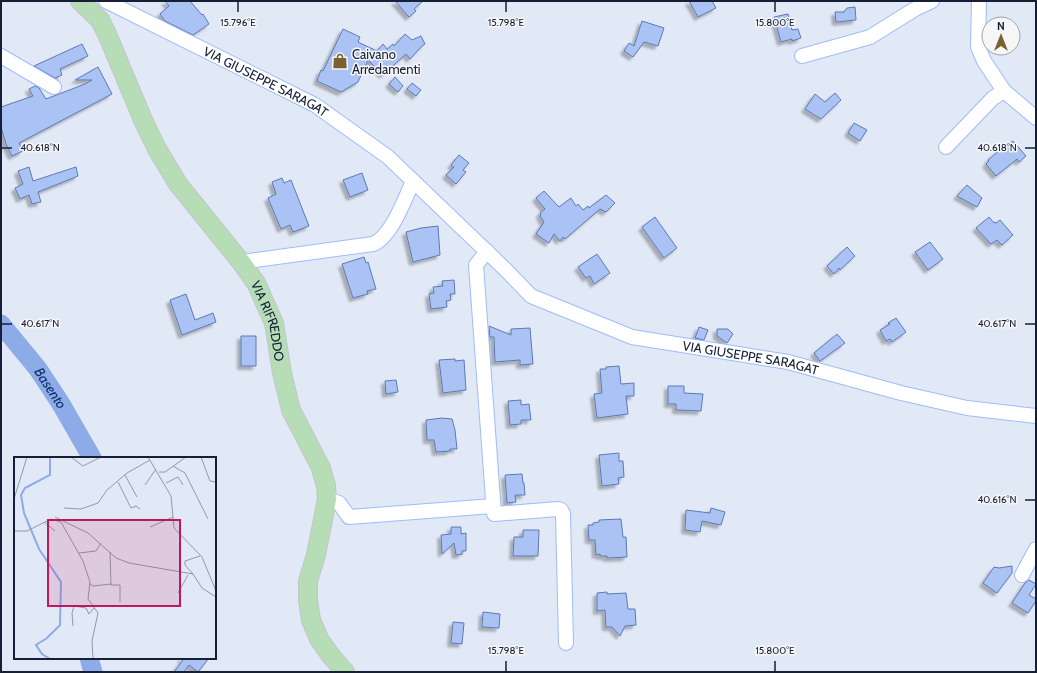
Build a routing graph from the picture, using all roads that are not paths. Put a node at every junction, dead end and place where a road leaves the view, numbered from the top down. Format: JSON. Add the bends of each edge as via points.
{"nodes":[{"id":1,"x":80,"y":1,"type":"edge"},
{"id":2,"x":106,"y":1,"type":"edge"},
{"id":3,"x":932,"y":1,"type":"edge"},
{"id":4,"x":979,"y":1,"type":"edge"},
{"id":5,"x":1,"y":56,"type":"edge"},
{"id":6,"x":802,"y":56,"type":"dead end"},
{"id":7,"x":54,"y":87,"type":"dead end"},
{"id":8,"x":1004,"y":91,"type":"junction"},
{"id":9,"x":1036,"y":118,"type":"edge"},
{"id":10,"x":946,"y":147,"type":"dead end"},
{"id":11,"x":413,"y":181,"type":"junction"},
{"id":12,"x":487,"y":251,"type":"junction"},
{"id":13,"x":241,"y":262,"type":"junction"},
{"id":14,"x":1036,"y":416,"type":"edge"},
{"id":15,"x":327,"y":499,"type":"junction"},
{"id":16,"x":494,"y":510,"type":"junction"},
{"id":17,"x":1036,"y":549,"type":"edge"},
{"id":18,"x":1022,"y":575,"type":"dead end"},
{"id":19,"x":566,"y":643,"type":"dead end"},
{"id":20,"x":345,"y":672,"type":"edge"}],
"edges":[{"from":1,"to":13,"type":"main road","name":"VIA RIFREDDO","via":[[100,20],[143,120],[178,184]]},
{"from":2,"to":11,"type":"street","name":"VIA GIUSEPPE SARAGAT","via":[[314,105],[388,157]]},
{"from":3,"to":6,"type":"street","via":[[870,37]]},
{"from":4,"to":8,"type":"street","via":[[978,47]]},
{"from":5,"to":7,"type":"street"},
{"from":8,"to":9,"type":"street"},
{"from":8,"to":10,"type":"street","via":[[993,98]]},
{"from":11,"to":12,"type":"street","name":"VIA GIUSEPPE SARAGAT"},
{"from":11,"to":13,"type":"street","via":[[388,232],[379,242]]},
{"from":12,"to":14,"type":"street","name":"VIA GIUSEPPE SARAGAT","via":[[531,296],[632,337],[788,362],[901,394],[967,408]]},
{"from":12,"to":16,"type":"street","via":[[476,265]]},
{"from":13,"to":15,"type":"main road","name":"VIA RIFREDDO","via":[[256,283],[274,323],[290,410],[320,468]]},
{"from":15,"to":16,"type":"street","via":[[338,503],[349,517]]},
{"from":15,"to":20,"type":"main road","name":"VIA RIFREDDO","via":[[308,581],[308,600],[311,620],[319,639]]},
{"from":16,"to":19,"type":"street","via":[[561,510]]},
{"from":17,"to":18,"type":"street"}]}
